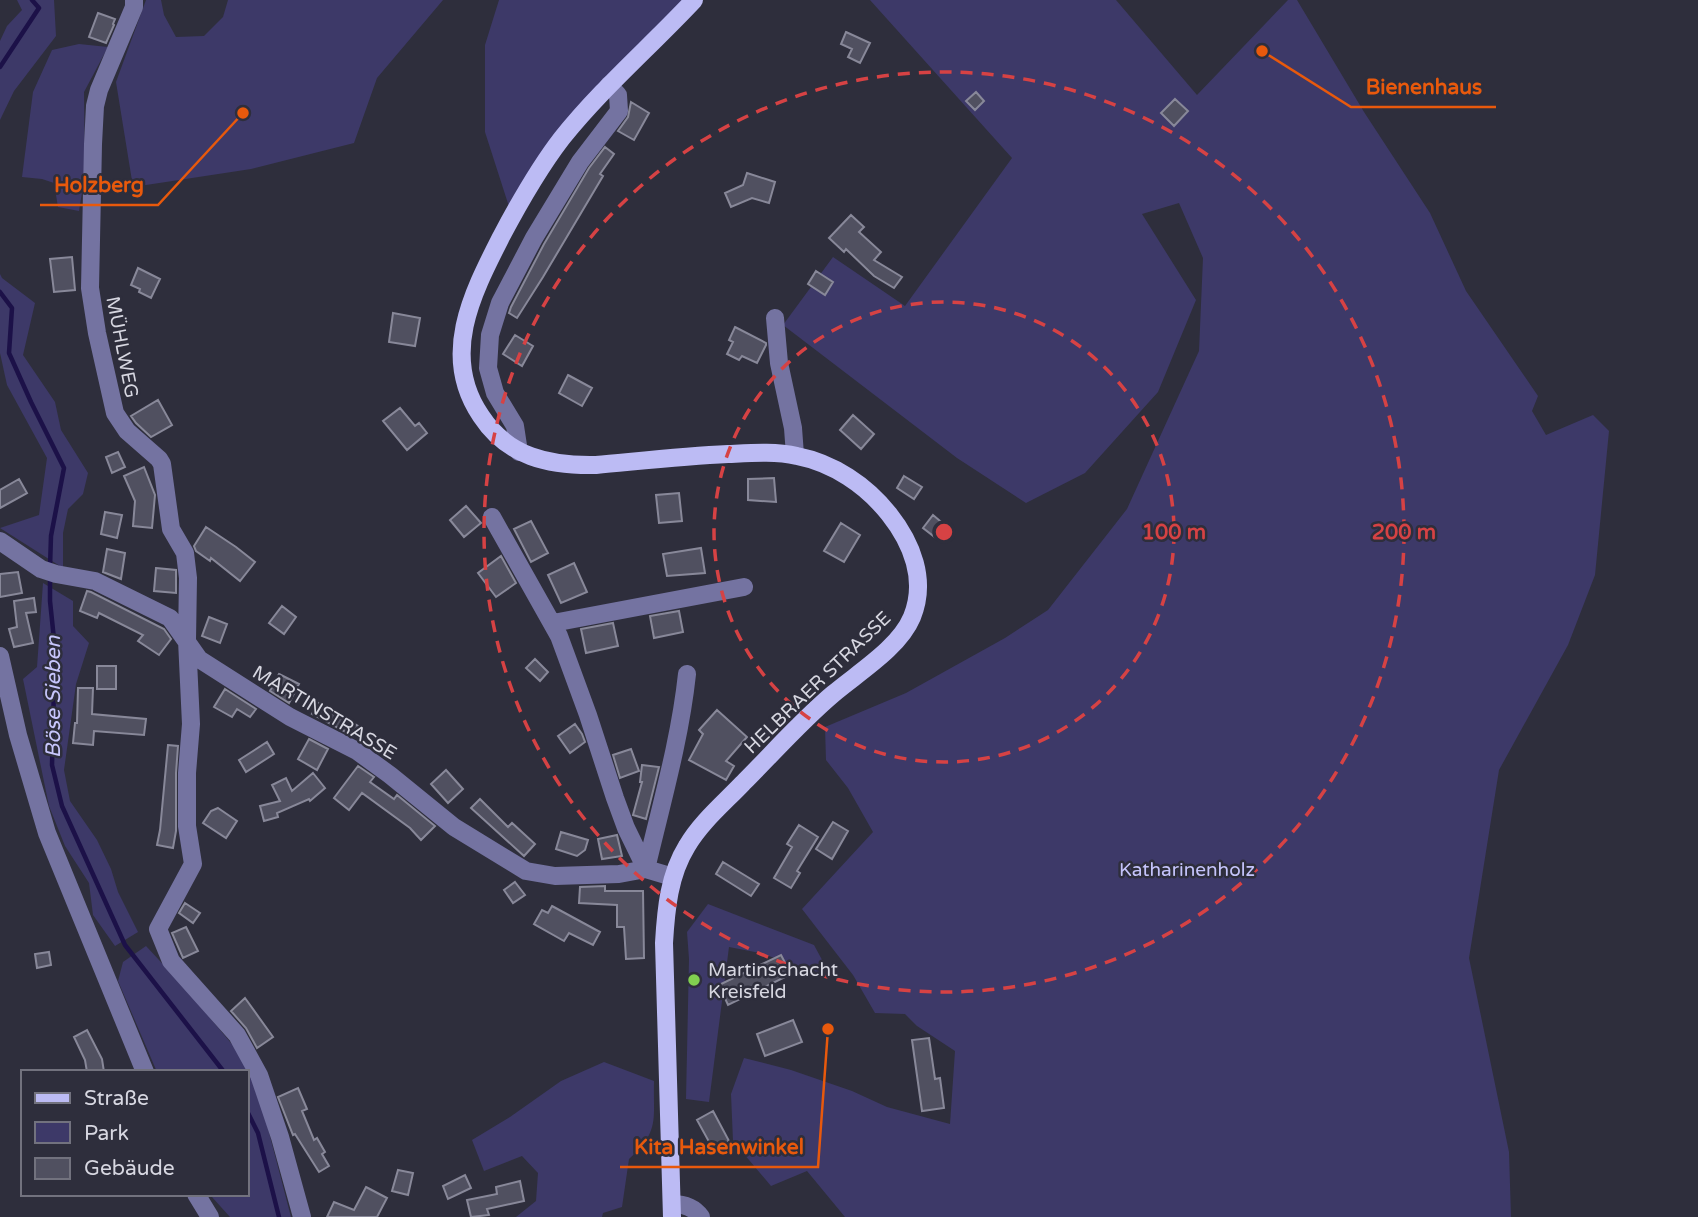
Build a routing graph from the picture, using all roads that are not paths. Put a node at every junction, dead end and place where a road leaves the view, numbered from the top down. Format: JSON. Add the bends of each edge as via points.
{"nodes":[{"id":1,"x":134,"y":0,"type":"edge"},
{"id":2,"x":694,"y":0,"type":"edge"},
{"id":3,"x":610,"y":85,"type":"junction"},
{"id":4,"x":775,"y":318,"type":"dead end"},
{"id":5,"x":519,"y":452,"type":"junction"},
{"id":6,"x":796,"y":455,"type":"junction"},
{"id":7,"x":492,"y":517,"type":"dead end"},
{"id":8,"x":0,"y":541,"type":"edge"},
{"id":9,"x":744,"y":587,"type":"dead end"},
{"id":10,"x":553,"y":623,"type":"junction"},
{"id":11,"x":187,"y":639,"type":"junction"},
{"id":12,"x":0,"y":656,"type":"edge"},
{"id":13,"x":687,"y":674,"type":"dead end"},
{"id":14,"x":646,"y":869,"type":"junction"},
{"id":15,"x":673,"y":877,"type":"junction"},
{"id":16,"x":144,"y":1070,"type":"edge"},
{"id":17,"x":197,"y":1196,"type":"edge"},
{"id":18,"x":672,"y":1210,"type":"edge"},
{"id":19,"x":210,"y":1217,"type":"edge"},
{"id":20,"x":302,"y":1217,"type":"edge"},
{"id":21,"x":701,"y":1217,"type":"edge"}],
"edges":[{"from":1,"to":11,"type":"street","name":"MÜHLWEG","via":[[95,106],[90,291],[115,412],[127,431],[164,467],[171,528],[185,553]]},
{"from":2,"to":3,"type":"main road","name":"HELBRAER STRASSE"},
{"from":3,"to":5,"type":"street","via":[[618,95],[619,111],[580,162],[534,237],[500,303],[490,335],[488,368],[495,393],[515,426]]},
{"from":3,"to":5,"type":"main road","name":"HELBRAER STRASSE","via":[[562,138],[531,183],[482,274],[465,321],[461,360],[467,391],[490,429]]},
{"from":4,"to":6,"type":"street"},
{"from":5,"to":6,"type":"main road","name":"HELBRAER STRASSE","via":[[549,462],[582,465],[738,454]]},
{"from":6,"to":15,"type":"main road","name":"HELBRAER STRASSE","via":[[845,475],[887,512],[916,563],[915,607],[908,625],[892,644],[816,710],[722,804],[688,844]]},
{"from":7,"to":10,"type":"street"},
{"from":8,"to":11,"type":"street","name":"MARTINSTRASSE","via":[[49,571],[95,581],[170,618]]},
{"from":9,"to":10,"type":"street"},
{"from":10,"to":14,"type":"street","via":[[626,828]]},
{"from":11,"to":14,"type":"street","name":"MARTINSTRASSE","via":[[199,659],[290,718],[357,751],[454,827],[526,871],[555,876]]},
{"from":11,"to":20,"type":"street","name":"MÜHLWEG","via":[[191,724],[187,825],[193,864],[158,929],[170,961],[237,1035],[259,1075]]},
{"from":12,"to":16,"type":"street","via":[[47,833]]},
{"from":13,"to":14,"type":"street","via":[[684,706]]},
{"from":14,"to":15,"type":"street","name":"MARTINSTRASSE"},
{"from":15,"to":18,"type":"main road","name":"HELBRAER STRASSE","via":[[664,943]]},
{"from":17,"to":19,"type":"street"},
{"from":18,"to":21,"type":"street","via":[[684,1204]]}]}
